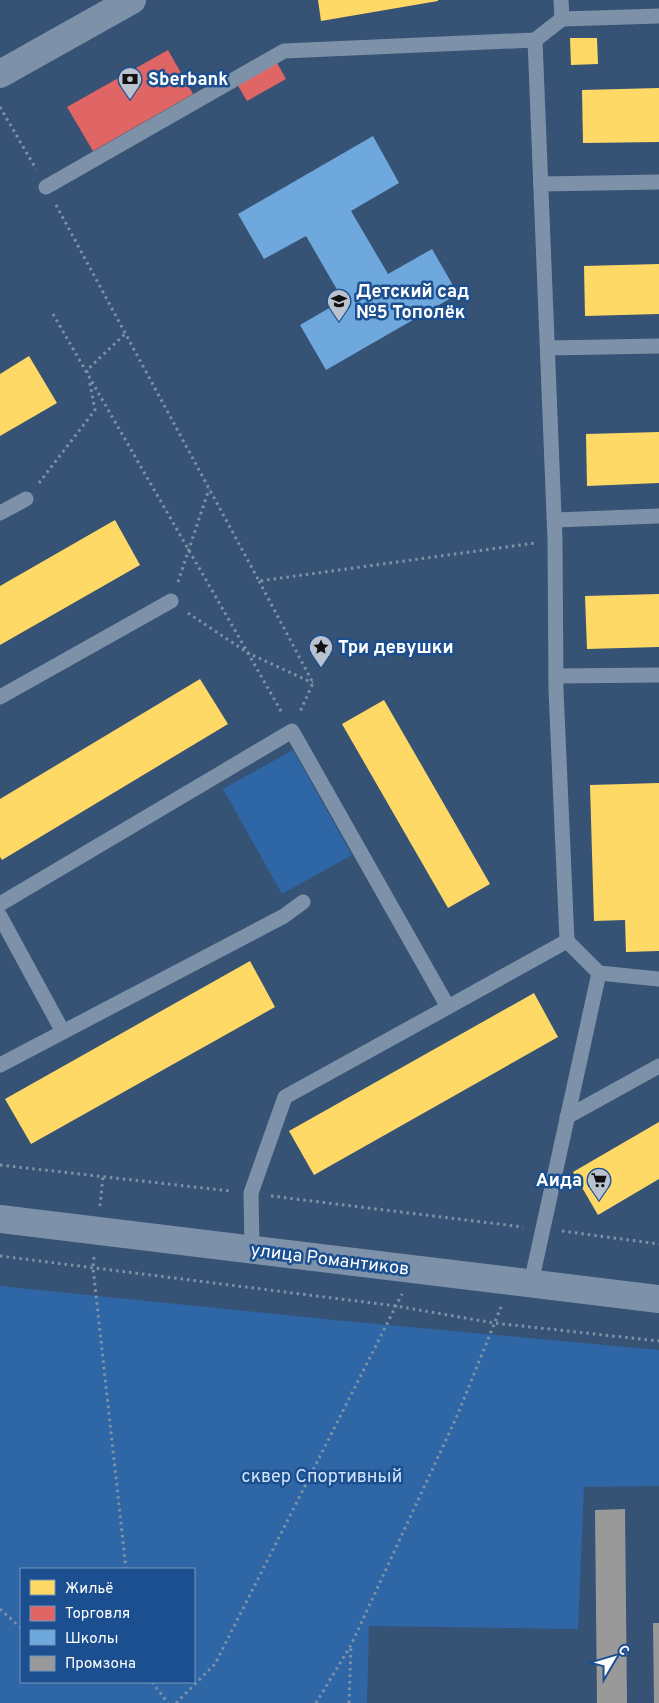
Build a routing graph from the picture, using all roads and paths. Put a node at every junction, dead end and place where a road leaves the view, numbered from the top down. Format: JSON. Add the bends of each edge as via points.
{"nodes":[{"id":1,"x":132,"y":0,"type":"edge"},
{"id":2,"x":561,"y":0,"type":"edge"},
{"id":3,"x":659,"y":16,"type":"edge"},
{"id":4,"x":562,"y":19,"type":"junction"},
{"id":5,"x":536,"y":40,"type":"junction"},
{"id":6,"x":3,"y":67,"type":"edge"},
{"id":7,"x":0,"y":107,"type":"edge"},
{"id":8,"x":659,"y":182,"type":"edge"},
{"id":9,"x":541,"y":184,"type":"junction"},
{"id":10,"x":46,"y":187,"type":"junction"},
{"id":11,"x":53,"y":314,"type":"dead end"},
{"id":12,"x":126,"y":334,"type":"junction"},
{"id":13,"x":659,"y":346,"type":"edge"},
{"id":14,"x":548,"y":348,"type":"junction"},
{"id":15,"x":88,"y":375,"type":"junction"},
{"id":16,"x":209,"y":489,"type":"junction"},
{"id":17,"x":26,"y":499,"type":"joint"},
{"id":18,"x":0,"y":513,"type":"edge"},
{"id":19,"x":659,"y":516,"type":"edge"},
{"id":20,"x":554,"y":520,"type":"junction"},
{"id":21,"x":556,"y":540,"type":"junction"},
{"id":22,"x":188,"y":550,"type":"junction"},
{"id":23,"x":259,"y":581,"type":"junction"},
{"id":24,"x":171,"y":601,"type":"junction"},
{"id":25,"x":248,"y":653,"type":"junction"},
{"id":26,"x":659,"y":675,"type":"edge"},
{"id":27,"x":556,"y":676,"type":"junction"},
{"id":28,"x":313,"y":683,"type":"junction"},
{"id":29,"x":0,"y":697,"type":"edge"},
{"id":30,"x":292,"y":731,"type":"junction"},
{"id":31,"x":303,"y":902,"type":"dead end"},
{"id":32,"x":0,"y":904,"type":"edge"},
{"id":33,"x":0,"y":916,"type":"edge"},
{"id":34,"x":568,"y":941,"type":"junction"},
{"id":35,"x":599,"y":973,"type":"junction"},
{"id":36,"x":659,"y":979,"type":"edge"},
{"id":37,"x":448,"y":1006,"type":"junction"},
{"id":38,"x":63,"y":1032,"type":"junction"},
{"id":39,"x":0,"y":1065,"type":"edge"},
{"id":40,"x":659,"y":1066,"type":"edge"},
{"id":41,"x":567,"y":1117,"type":"junction"},
{"id":42,"x":0,"y":1164,"type":"edge"},
{"id":43,"x":103,"y":1176,"type":"junction"},
{"id":44,"x":251,"y":1193,"type":"junction"},
{"id":45,"x":0,"y":1219,"type":"edge"},
{"id":46,"x":542,"y":1229,"type":"junction"},
{"id":47,"x":97,"y":1231,"type":"junction"},
{"id":48,"x":659,"y":1244,"type":"edge"},
{"id":49,"x":252,"y":1249,"type":"junction"},
{"id":50,"x":0,"y":1256,"type":"edge"},
{"id":51,"x":93,"y":1268,"type":"junction"},
{"id":52,"x":416,"y":1270,"type":"junction"},
{"id":53,"x":521,"y":1282,"type":"junction"},
{"id":54,"x":659,"y":1299,"type":"edge"},
{"id":55,"x":396,"y":1306,"type":"junction"},
{"id":56,"x":494,"y":1322,"type":"junction"},
{"id":57,"x":659,"y":1341,"type":"edge"},
{"id":58,"x":126,"y":1568,"type":"edge"},
{"id":59,"x":0,"y":1609,"type":"edge"},
{"id":60,"x":20,"y":1627,"type":"edge"},
{"id":61,"x":352,"y":1645,"type":"junction"},
{"id":62,"x":153,"y":1683,"type":"edge"},
{"id":63,"x":168,"y":1703,"type":"edge"},
{"id":64,"x":176,"y":1703,"type":"edge"},
{"id":65,"x":316,"y":1703,"type":"edge"},
{"id":66,"x":349,"y":1703,"type":"edge"}],
"edges":[{"from":1,"to":6,"type":"street"},
{"from":2,"to":4,"type":"lane"},
{"from":3,"to":4,"type":"lane"},
{"from":4,"to":5,"type":"lane"},
{"from":5,"to":9,"type":"lane"},
{"from":5,"to":10,"type":"lane","via":[[284,51]]},
{"from":7,"to":10,"type":"path"},
{"from":8,"to":9,"type":"lane"},
{"from":9,"to":14,"type":"lane"},
{"from":10,"to":12,"type":"path"},
{"from":11,"to":15,"type":"path"},
{"from":12,"to":15,"type":"path","via":[[87,370]]},
{"from":12,"to":16,"type":"path"},
{"from":13,"to":14,"type":"lane"},
{"from":14,"to":20,"type":"lane"},
{"from":15,"to":17,"type":"path","via":[[95,410]]},
{"from":15,"to":22,"type":"path"},
{"from":16,"to":22,"type":"path"},
{"from":16,"to":23,"type":"path"},
{"from":17,"to":18,"type":"lane"},
{"from":19,"to":20,"type":"lane"},
{"from":20,"to":21,"type":"lane"},
{"from":21,"to":23,"type":"path"},
{"from":21,"to":27,"type":"lane"},
{"from":22,"to":24,"type":"path"},
{"from":22,"to":25,"type":"path"},
{"from":23,"to":28,"type":"path"},
{"from":24,"to":25,"type":"path"},
{"from":24,"to":29,"type":"lane"},
{"from":25,"to":28,"type":"path"},
{"from":25,"to":30,"type":"path"},
{"from":26,"to":27,"type":"lane"},
{"from":27,"to":34,"type":"lane"},
{"from":28,"to":30,"type":"path"},
{"from":30,"to":32,"type":"lane"},
{"from":30,"to":37,"type":"lane"},
{"from":31,"to":38,"type":"lane","via":[[284,916]]},
{"from":33,"to":38,"type":"lane"},
{"from":34,"to":35,"type":"lane"},
{"from":34,"to":37,"type":"lane"},
{"from":35,"to":36,"type":"lane"},
{"from":35,"to":41,"type":"lane"},
{"from":37,"to":44,"type":"lane","via":[[285,1097]]},
{"from":38,"to":39,"type":"lane"},
{"from":40,"to":41,"type":"lane"},
{"from":41,"to":46,"type":"lane"},
{"from":42,"to":43,"type":"path"},
{"from":43,"to":44,"type":"path"},
{"from":43,"to":47,"type":"path"},
{"from":44,"to":46,"type":"path"},
{"from":44,"to":49,"type":"lane"},
{"from":45,"to":47,"type":"street","name":"улица Романтиков"},
{"from":46,"to":48,"type":"path"},
{"from":46,"to":53,"type":"lane"},
{"from":47,"to":49,"type":"street","name":"улица Романтиков"},
{"from":47,"to":51,"type":"path"},
{"from":49,"to":52,"type":"street","name":"улица Романтиков"},
{"from":50,"to":51,"type":"path"},
{"from":51,"to":55,"type":"path"},
{"from":51,"to":58,"type":"path"},
{"from":52,"to":53,"type":"street","name":"улица Романтиков"},
{"from":52,"to":55,"type":"path"},
{"from":53,"to":54,"type":"street","name":"улица Романтиков"},
{"from":53,"to":56,"type":"path"},
{"from":55,"to":56,"type":"path"},
{"from":55,"to":64,"type":"path","via":[[215,1664]]},
{"from":56,"to":57,"type":"path"},
{"from":56,"to":61,"type":"path","via":[[457,1416]]},
{"from":59,"to":60,"type":"path"},
{"from":61,"to":65,"type":"path"},
{"from":61,"to":66,"type":"path"},
{"from":62,"to":63,"type":"path"}]}
